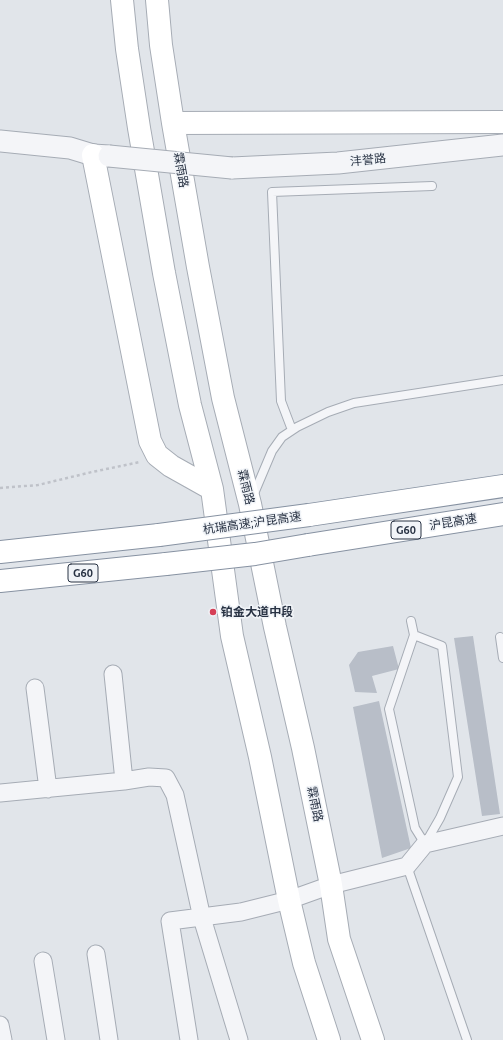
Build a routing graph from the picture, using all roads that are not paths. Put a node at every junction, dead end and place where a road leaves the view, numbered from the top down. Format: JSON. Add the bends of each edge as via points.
{"nodes":[{"id":1,"x":122,"y":0,"type":"edge"},
{"id":2,"x":157,"y":0,"type":"edge"},
{"id":3,"x":503,"y":122,"type":"edge"},
{"id":4,"x":173,"y":123,"type":"junction"},
{"id":5,"x":0,"y":141,"type":"edge"},
{"id":6,"x":503,"y":145,"type":"edge"},
{"id":7,"x":101,"y":156,"type":"junction"},
{"id":8,"x":432,"y":186,"type":"dead end"},
{"id":9,"x":503,"y":380,"type":"edge"},
{"id":10,"x":292,"y":430,"type":"junction"},
{"id":11,"x":503,"y":486,"type":"edge"},
{"id":12,"x":212,"y":489,"type":"junction"},
{"id":13,"x":250,"y":504,"type":"junction"},
{"id":14,"x":503,"y":514,"type":"edge"},
{"id":15,"x":0,"y":552,"type":"edge"},
{"id":16,"x":0,"y":581,"type":"edge"},
{"id":17,"x":411,"y":622,"type":"dead end"},
{"id":18,"x":414,"y":635,"type":"junction"},
{"id":19,"x":500,"y":637,"type":"dead end"},
{"id":20,"x":503,"y":658,"type":"edge"},
{"id":21,"x":113,"y":674,"type":"dead end"},
{"id":22,"x":35,"y":688,"type":"dead end"},
{"id":23,"x":124,"y":781,"type":"junction"},
{"id":24,"x":48,"y":789,"type":"junction"},
{"id":25,"x":0,"y":793,"type":"edge"},
{"id":26,"x":503,"y":826,"type":"edge"},
{"id":27,"x":425,"y":844,"type":"junction"},
{"id":28,"x":406,"y":866,"type":"junction"},
{"id":29,"x":331,"y":885,"type":"junction"},
{"id":30,"x":289,"y":900,"type":"junction"},
{"id":31,"x":202,"y":918,"type":"junction"},
{"id":32,"x":96,"y":954,"type":"dead end"},
{"id":33,"x":44,"y":961,"type":"dead end"},
{"id":34,"x":0,"y":1025,"type":"edge"},
{"id":35,"x":3,"y":1040,"type":"edge"},
{"id":36,"x":56,"y":1040,"type":"edge"},
{"id":37,"x":109,"y":1040,"type":"edge"},
{"id":38,"x":189,"y":1040,"type":"edge"},
{"id":39,"x":239,"y":1040,"type":"edge"},
{"id":40,"x":329,"y":1040,"type":"edge"},
{"id":41,"x":373,"y":1040,"type":"edge"},
{"id":42,"x":467,"y":1040,"type":"edge"}],
"edges":[{"from":1,"to":12,"type":"main road","via":[[139,128],[164,273],[190,405]]},
{"from":2,"to":4,"type":"main road","name":"霖雨路"},
{"from":3,"to":4,"type":"main road"},
{"from":4,"to":13,"type":"main road","name":"霖雨路","via":[[223,398]]},
{"from":5,"to":7,"type":"street","name":"沣誉路","via":[[70,148]]},
{"from":6,"to":7,"type":"street","name":"沣誉路","bridge":true,"via":[[338,163],[232,168]]},
{"from":7,"to":12,"type":"main road","via":[[150,441],[157,455],[171,466]]},
{"from":8,"to":10,"type":"lane","via":[[272,192],[281,401]]},
{"from":9,"to":10,"type":"lane","via":[[354,403],[328,412]]},
{"from":10,"to":13,"type":"lane","via":[[282,437],[272,451]]},
{"from":11,"to":15,"type":"main road","name":"杭瑞高速;沪昆高速","number":"G60","bridge":true,"via":[[159,535]]},
{"from":12,"to":30,"type":"main road","via":[[232,636]]},
{"from":13,"to":29,"type":"main road","name":"霖雨路","via":[[274,627],[303,748]]},
{"from":14,"to":16,"type":"main road","name":"沪昆高速","number":"G60","bridge":true,"via":[[255,554]]},
{"from":17,"to":18,"type":"lane"},
{"from":18,"to":27,"type":"lane","via":[[389,709],[415,828]]},
{"from":18,"to":27,"type":"lane","via":[[442,646],[458,777]]},
{"from":19,"to":20,"type":"lane"},
{"from":21,"to":23,"type":"street"},
{"from":22,"to":24,"type":"street"},
{"from":23,"to":24,"type":"street"},
{"from":23,"to":31,"type":"street","via":[[149,777],[166,778],[175,795]]},
{"from":24,"to":25,"type":"street"},
{"from":26,"to":27,"type":"street"},
{"from":27,"to":28,"type":"street"},
{"from":28,"to":29,"type":"street"},
{"from":28,"to":42,"type":"lane"},
{"from":29,"to":30,"type":"street"},
{"from":29,"to":41,"type":"main road","name":"霖雨路","via":[[339,939]]},
{"from":30,"to":31,"type":"street","via":[[241,912]]},
{"from":30,"to":40,"type":"main road","via":[[304,963]]},
{"from":31,"to":38,"type":"street","via":[[170,921]]},
{"from":31,"to":39,"type":"street"},
{"from":32,"to":37,"type":"street"},
{"from":33,"to":36,"type":"street"},
{"from":34,"to":35,"type":"street"}]}
